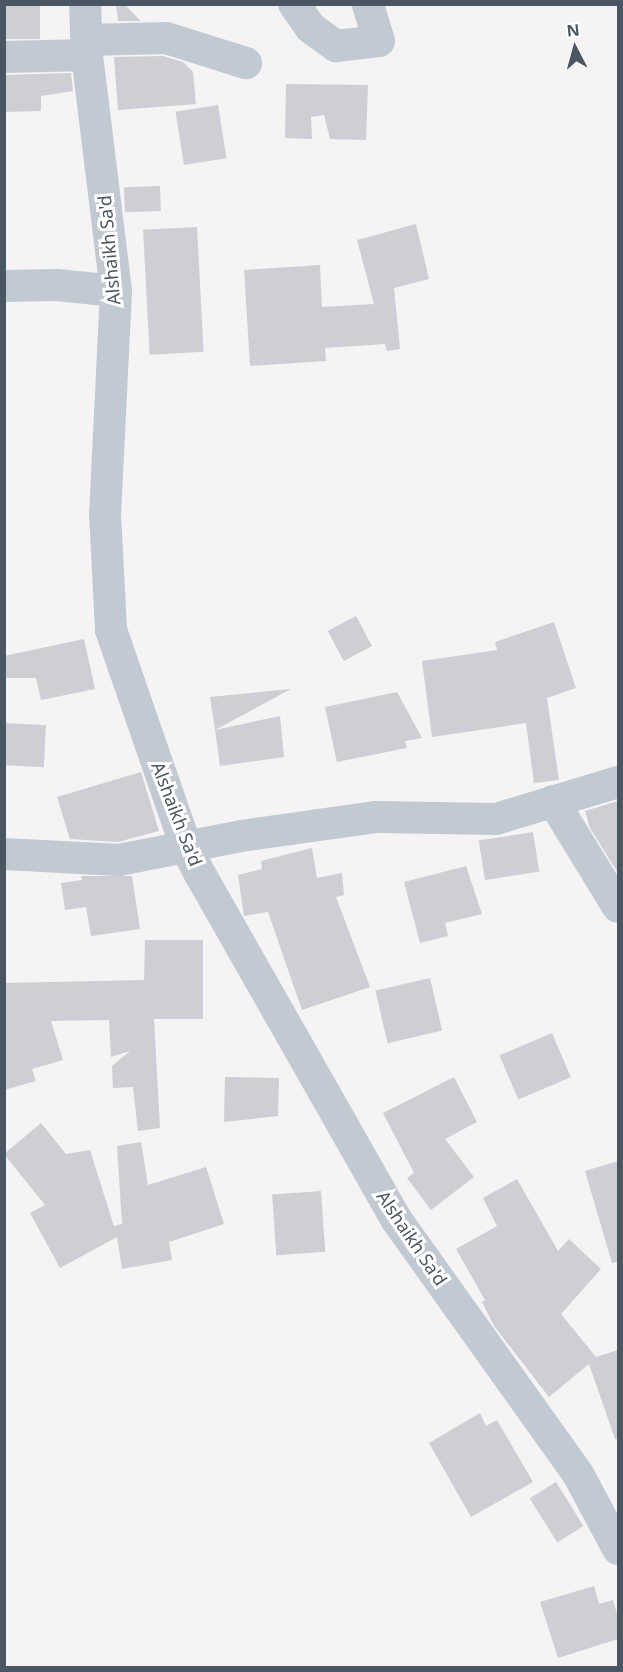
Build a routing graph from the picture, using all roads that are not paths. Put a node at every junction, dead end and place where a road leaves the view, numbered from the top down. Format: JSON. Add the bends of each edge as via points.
{"nodes":[{"id":1,"x":85,"y":4,"type":"edge"},
{"id":2,"x":294,"y":4,"type":"edge"},
{"id":3,"x":368,"y":4,"type":"edge"},
{"id":4,"x":87,"y":47,"type":"junction"},
{"id":5,"x":4,"y":57,"type":"edge"},
{"id":6,"x":246,"y":63,"type":"dead end"},
{"id":7,"x":4,"y":286,"type":"edge"},
{"id":8,"x":116,"y":291,"type":"junction"},
{"id":9,"x":618,"y":782,"type":"edge"},
{"id":10,"x":554,"y":801,"type":"junction"},
{"id":11,"x":186,"y":847,"type":"junction"},
{"id":12,"x":4,"y":854,"type":"edge"},
{"id":13,"x":618,"y":907,"type":"edge"},
{"id":14,"x":618,"y":1545,"type":"edge"}],
"edges":[{"from":1,"to":4,"type":"street","name":"Alshaikh Sa'd"},
{"from":2,"to":3,"type":"street","via":[[311,28],[336,46],[379,41]]},
{"from":4,"to":5,"type":"street"},
{"from":4,"to":6,"type":"street","via":[[166,38]]},
{"from":4,"to":8,"type":"street","name":"Alshaikh Sa'd"},
{"from":7,"to":8,"type":"street","via":[[57,285]]},
{"from":8,"to":11,"type":"street","name":"Alshaikh Sa'd","via":[[105,514],[111,630]]},
{"from":9,"to":10,"type":"street"},
{"from":10,"to":11,"type":"street","via":[[496,819],[377,817]]},
{"from":10,"to":13,"type":"street"},
{"from":11,"to":12,"type":"street","via":[[119,860]]},
{"from":11,"to":14,"type":"street","name":"Alshaikh Sa'd","via":[[396,1219],[578,1474]]}]}
